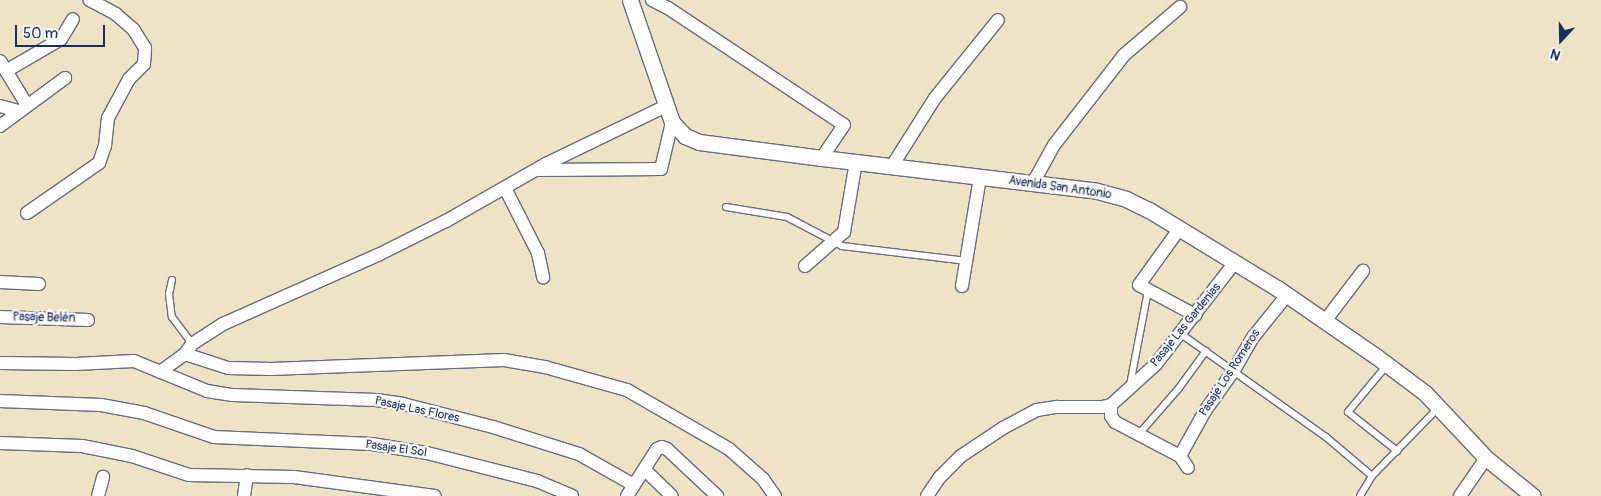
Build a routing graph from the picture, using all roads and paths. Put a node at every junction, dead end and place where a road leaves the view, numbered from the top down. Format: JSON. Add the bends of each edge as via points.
{"nodes":[{"id":1,"x":90,"y":0,"type":"edge"},
{"id":2,"x":630,"y":0,"type":"edge"},
{"id":3,"x":652,"y":0,"type":"edge"},
{"id":4,"x":1180,"y":7,"type":"dead end"},
{"id":5,"x":73,"y":19,"type":"dead end"},
{"id":6,"x":998,"y":20,"type":"dead end"},
{"id":7,"x":2,"y":67,"type":"edge"},
{"id":8,"x":65,"y":78,"type":"dead end"},
{"id":9,"x":0,"y":106,"type":"edge"},
{"id":10,"x":666,"y":106,"type":"junction"},
{"id":11,"x":23,"y":108,"type":"junction"},
{"id":12,"x":672,"y":122,"type":"junction"},
{"id":13,"x":0,"y":126,"type":"edge"},
{"id":14,"x":822,"y":158,"type":"junction"},
{"id":15,"x":856,"y":162,"type":"junction"},
{"id":16,"x":892,"y":166,"type":"junction"},
{"id":17,"x":536,"y":170,"type":"junction"},
{"id":18,"x":980,"y":177,"type":"junction"},
{"id":19,"x":1033,"y":183,"type":"junction"},
{"id":20,"x":505,"y":188,"type":"junction"},
{"id":21,"x":726,"y":207,"type":"dead end"},
{"id":22,"x":26,"y":213,"type":"dead end"},
{"id":23,"x":1180,"y":228,"type":"junction"},
{"id":24,"x":834,"y":241,"type":"junction"},
{"id":25,"x":967,"y":261,"type":"junction"},
{"id":26,"x":1235,"y":262,"type":"junction"},
{"id":27,"x":805,"y":266,"type":"dead end"},
{"id":28,"x":1363,"y":271,"type":"dead end"},
{"id":29,"x":543,"y":277,"type":"dead end"},
{"id":30,"x":172,"y":280,"type":"dead end"},
{"id":31,"x":0,"y":282,"type":"edge"},
{"id":32,"x":39,"y":284,"type":"dead end"},
{"id":33,"x":962,"y":286,"type":"dead end"},
{"id":34,"x":1144,"y":287,"type":"junction"},
{"id":35,"x":1287,"y":294,"type":"junction"},
{"id":36,"x":1195,"y":315,"type":"junction"},
{"id":37,"x":0,"y":317,"type":"edge"},
{"id":38,"x":88,"y":320,"type":"dead end"},
{"id":39,"x":1325,"y":320,"type":"junction"},
{"id":40,"x":1181,"y":334,"type":"junction"},
{"id":41,"x":189,"y":349,"type":"junction"},
{"id":42,"x":1206,"y":351,"type":"junction"},
{"id":43,"x":0,"y":364,"type":"edge"},
{"id":44,"x":1387,"y":365,"type":"junction"},
{"id":45,"x":1234,"y":370,"type":"junction"},
{"id":46,"x":160,"y":372,"type":"junction"},
{"id":47,"x":1130,"y":388,"type":"junction"},
{"id":48,"x":0,"y":401,"type":"edge"},
{"id":49,"x":1111,"y":405,"type":"junction"},
{"id":50,"x":1438,"y":407,"type":"junction"},
{"id":51,"x":1139,"y":434,"type":"junction"},
{"id":52,"x":0,"y":443,"type":"edge"},
{"id":53,"x":1397,"y":451,"type":"junction"},
{"id":54,"x":1180,"y":456,"type":"junction"},
{"id":55,"x":1486,"y":458,"type":"junction"},
{"id":56,"x":1188,"y":468,"type":"dead end"},
{"id":57,"x":645,"y":470,"type":"junction"},
{"id":58,"x":247,"y":475,"type":"junction"},
{"id":59,"x":1372,"y":476,"type":"junction"},
{"id":60,"x":103,"y":477,"type":"dead end"},
{"id":61,"x":336,"y":483,"type":"junction"},
{"id":62,"x":630,"y":491,"type":"edge"},
{"id":63,"x":98,"y":496,"type":"edge"},
{"id":64,"x":244,"y":496,"type":"edge"},
{"id":65,"x":332,"y":496,"type":"edge"},
{"id":66,"x":435,"y":496,"type":"edge"},
{"id":67,"x":572,"y":496,"type":"edge"},
{"id":68,"x":672,"y":496,"type":"edge"},
{"id":69,"x":717,"y":496,"type":"edge"},
{"id":70,"x":775,"y":496,"type":"edge"},
{"id":71,"x":927,"y":496,"type":"edge"},
{"id":72,"x":1360,"y":496,"type":"edge"},
{"id":73,"x":1460,"y":496,"type":"edge"},
{"id":74,"x":1533,"y":496,"type":"edge"}],
"edges":[{"from":1,"to":22,"type":"street","via":[[116,14],[133,29],[145,48],[144,64],[129,79],[108,118],[99,164]]},
{"from":2,"to":10,"type":"street"},
{"from":3,"to":14,"type":"street","via":[[844,125]]},
{"from":4,"to":19,"type":"street","via":[[1124,55],[1054,145]]},
{"from":5,"to":7,"type":"street","via":[[61,39]]},
{"from":6,"to":16,"type":"street","via":[[935,98]]},
{"from":7,"to":11,"type":"street"},
{"from":8,"to":11,"type":"street"},
{"from":9,"to":11,"type":"street"},
{"from":10,"to":12,"type":"street"},
{"from":10,"to":17,"type":"street"},
{"from":11,"to":13,"type":"street"},
{"from":12,"to":14,"type":"street","name":"Avenida San Antonio","via":[[685,136],[699,142]]},
{"from":12,"to":17,"type":"street","via":[[661,170]]},
{"from":14,"to":15,"type":"street","name":"Avenida San Antonio"},
{"from":15,"to":16,"type":"street","name":"Avenida San Antonio"},
{"from":15,"to":24,"type":"street","via":[[844,232]]},
{"from":16,"to":18,"type":"street","name":"Avenida San Antonio"},
{"from":17,"to":20,"type":"street"},
{"from":18,"to":19,"type":"street","name":"Avenida San Antonio"},
{"from":18,"to":25,"type":"street"},
{"from":19,"to":23,"type":"street","name":"Avenida San Antonio","via":[[1112,194]]},
{"from":20,"to":29,"type":"street","via":[[538,254]]},
{"from":20,"to":41,"type":"street","via":[[378,255],[223,324]]},
{"from":21,"to":24,"type":"lane","via":[[787,217]]},
{"from":23,"to":26,"type":"street","name":"Avenida San Antonio"},
{"from":23,"to":34,"type":"street"},
{"from":24,"to":25,"type":"lane","via":[[842,246]]},
{"from":24,"to":27,"type":"street"},
{"from":25,"to":33,"type":"street"},
{"from":26,"to":35,"type":"street","name":"Avenida San Antonio"},
{"from":26,"to":36,"type":"street","name":"Pasaje Las Gardenias"},
{"from":28,"to":39,"type":"street"},
{"from":30,"to":41,"type":"lane","via":[[169,294],[172,317]]},
{"from":31,"to":32,"type":"street"},
{"from":34,"to":36,"type":"street"},
{"from":34,"to":47,"type":"lane"},
{"from":35,"to":39,"type":"street","name":"Avenida San Antonio"},
{"from":35,"to":45,"type":"street","name":"Pasaje Los Romeros","via":[[1254,336]]},
{"from":36,"to":40,"type":"street","name":"Pasaje Las Gardenias"},
{"from":37,"to":38,"type":"street","name":"Pasaje Belén"},
{"from":39,"to":44,"type":"street","name":"Avenida San Antonio"},
{"from":40,"to":42,"type":"lane"},
{"from":40,"to":47,"type":"street","name":"Pasaje Las Gardenias"},
{"from":41,"to":46,"type":"street"},
{"from":41,"to":70,"type":"street","via":[[228,368],[504,360],[545,367],[627,390],[729,449],[763,479]]},
{"from":42,"to":45,"type":"lane"},
{"from":42,"to":51,"type":"lane"},
{"from":43,"to":46,"type":"street","name":"Pasaje Las Flores","via":[[134,361]]},
{"from":44,"to":50,"type":"street","name":"Avenida San Antonio","via":[[1425,393]]},
{"from":44,"to":53,"type":"lane","via":[[1348,412]]},
{"from":45,"to":54,"type":"street","name":"Pasaje Los Romeros","via":[[1205,411]]},
{"from":45,"to":59,"type":"lane","via":[[1326,437]]},
{"from":46,"to":62,"type":"street","name":"Pasaje Las Flores","via":[[207,391],[233,396],[376,400],[403,404],[580,454]]},
{"from":47,"to":49,"type":"street","name":"Pasaje Las Gardenias"},
{"from":48,"to":67,"type":"street","name":"Pasaje El Sol","via":[[101,405],[144,413],[214,437],[372,444],[418,451],[537,481]]},
{"from":49,"to":51,"type":"street","via":[[1116,422]]},
{"from":49,"to":71,"type":"street","via":[[1037,410],[961,456]]},
{"from":50,"to":53,"type":"lane"},
{"from":50,"to":55,"type":"street","name":"Avenida San Antonio"},
{"from":51,"to":54,"type":"street"},
{"from":52,"to":58,"type":"street","via":[[82,446],[132,456],[189,475]]},
{"from":53,"to":59,"type":"lane"},
{"from":54,"to":56,"type":"street"},
{"from":55,"to":73,"type":"street"},
{"from":55,"to":74,"type":"street","name":"Avenida San Antonio"},
{"from":57,"to":62,"type":"street"},
{"from":57,"to":68,"type":"street"},
{"from":57,"to":69,"type":"street","via":[[657,449],[666,449]]},
{"from":58,"to":61,"type":"street"},
{"from":58,"to":64,"type":"street"},
{"from":59,"to":72,"type":"lane"},
{"from":60,"to":63,"type":"street"},
{"from":61,"to":65,"type":"street"},
{"from":61,"to":66,"type":"street"}]}
